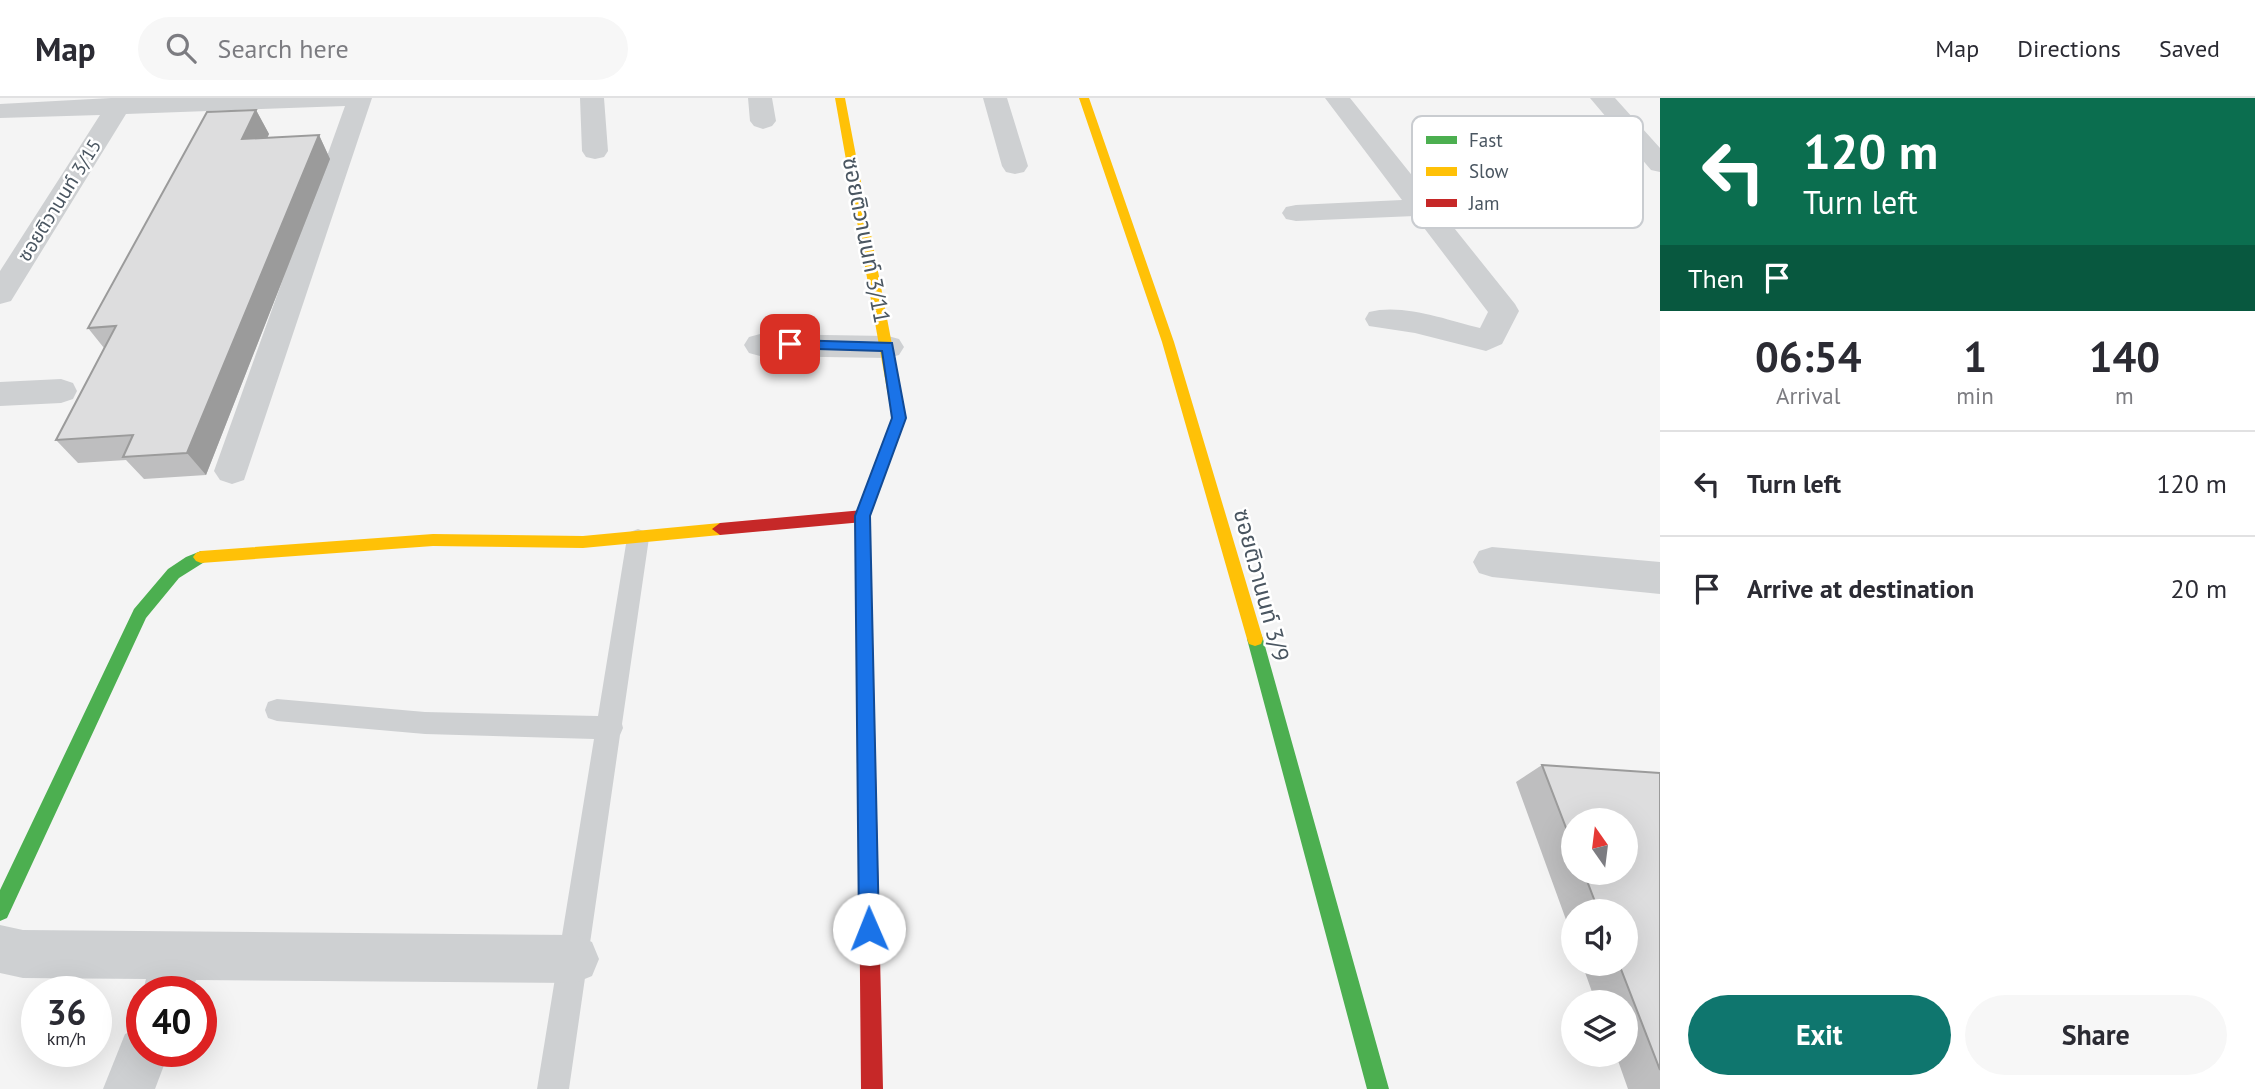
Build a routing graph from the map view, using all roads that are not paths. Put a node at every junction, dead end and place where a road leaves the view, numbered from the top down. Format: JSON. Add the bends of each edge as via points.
{"nodes":[{"id":1,"x":359,"y":98,"type":"edge"},
{"id":2,"x":592,"y":98,"type":"edge"},
{"id":3,"x":841,"y":98,"type":"edge"},
{"id":4,"x":995,"y":98,"type":"edge"},
{"id":5,"x":1084,"y":98,"type":"edge"},
{"id":6,"x":1337,"y":98,"type":"edge"},
{"id":7,"x":1602,"y":98,"type":"edge"},
{"id":8,"x":329,"y":99,"type":"edge"},
{"id":9,"x":120,"y":102,"type":"edge"},
{"id":10,"x":0,"y":111,"type":"edge"},
{"id":11,"x":1618,"y":116,"type":"edge"},
{"id":12,"x":1643,"y":145,"type":"edge"},
{"id":13,"x":595,"y":151,"type":"dead end"},
{"id":14,"x":1660,"y":164,"type":"edge"},
{"id":15,"x":1015,"y":166,"type":"dead end"},
{"id":16,"x":1412,"y":194,"type":"edge"},
{"id":17,"x":1412,"y":207,"type":"edge"},
{"id":18,"x":1296,"y":213,"type":"dead end"},
{"id":19,"x":1439,"y":228,"type":"edge"},
{"id":20,"x":0,"y":294,"type":"edge"},
{"id":21,"x":1380,"y":319,"type":"dead end"},
{"id":22,"x":760,"y":345,"type":"dead end"},
{"id":23,"x":888,"y":346,"type":"junction"},
{"id":24,"x":61,"y":391,"type":"dead end"},
{"id":25,"x":0,"y":394,"type":"edge"},
{"id":26,"x":232,"y":471,"type":"dead end"},
{"id":27,"x":863,"y":516,"type":"junction"},
{"id":28,"x":638,"y":538,"type":"junction"},
{"id":29,"x":1492,"y":562,"type":"dead end"},
{"id":30,"x":1660,"y":578,"type":"edge"},
{"id":31,"x":277,"y":710,"type":"dead end"},
{"id":32,"x":611,"y":728,"type":"junction"},
{"id":33,"x":0,"y":911,"type":"edge"},
{"id":34,"x":0,"y":949,"type":"edge"},
{"id":35,"x":575,"y":960,"type":"junction"},
{"id":36,"x":174,"y":974,"type":"edge"},
{"id":37,"x":137,"y":1067,"type":"edge"},
{"id":38,"x":129,"y":1089,"type":"edge"},
{"id":39,"x":553,"y":1089,"type":"edge"},
{"id":40,"x":872,"y":1089,"type":"edge"},
{"id":41,"x":1378,"y":1089,"type":"edge"}],
"edges":[{"from":1,"to":8,"type":"street"},
{"from":1,"to":26,"type":"street"},
{"from":2,"to":13,"type":"street"},
{"from":3,"to":23,"type":"street","name":"ซอยติวานนท์ 3/11"},
{"from":4,"to":15,"type":"street"},
{"from":5,"to":41,"type":"street","name":"ซอยติวานนท์ 3/9","via":[[1131,223],[1192,413]]},
{"from":6,"to":16,"type":"street"},
{"from":7,"to":11,"type":"street"},
{"from":8,"to":9,"type":"street","via":[[214,113]]},
{"from":9,"to":10,"type":"street"},
{"from":9,"to":20,"type":"street","name":"ซอยติวานนท์ 3/15"},
{"from":12,"to":14,"type":"street"},
{"from":17,"to":18,"type":"street"},
{"from":19,"to":21,"type":"street","via":[[1504,311],[1491,337],[1486,340]]},
{"from":22,"to":23,"type":"street"},
{"from":23,"to":27,"type":"street","name":"ซอยติวานนท์ 3/11","via":[[899,418]]},
{"from":24,"to":25,"type":"street"},
{"from":27,"to":28,"type":"street"},
{"from":27,"to":40,"type":"street","name":"ซอยติวานนท์ 3/11"},
{"from":28,"to":32,"type":"lane"},
{"from":28,"to":33,"type":"street","via":[[538,544],[400,542],[207,555],[178,566],[140,614]]},
{"from":29,"to":30,"type":"street"},
{"from":31,"to":32,"type":"lane","via":[[425,723]]},
{"from":32,"to":35,"type":"lane"},
{"from":34,"to":36,"type":"street"},
{"from":35,"to":36,"type":"street"},
{"from":35,"to":39,"type":"lane"},
{"from":37,"to":38,"type":"street"}]}
